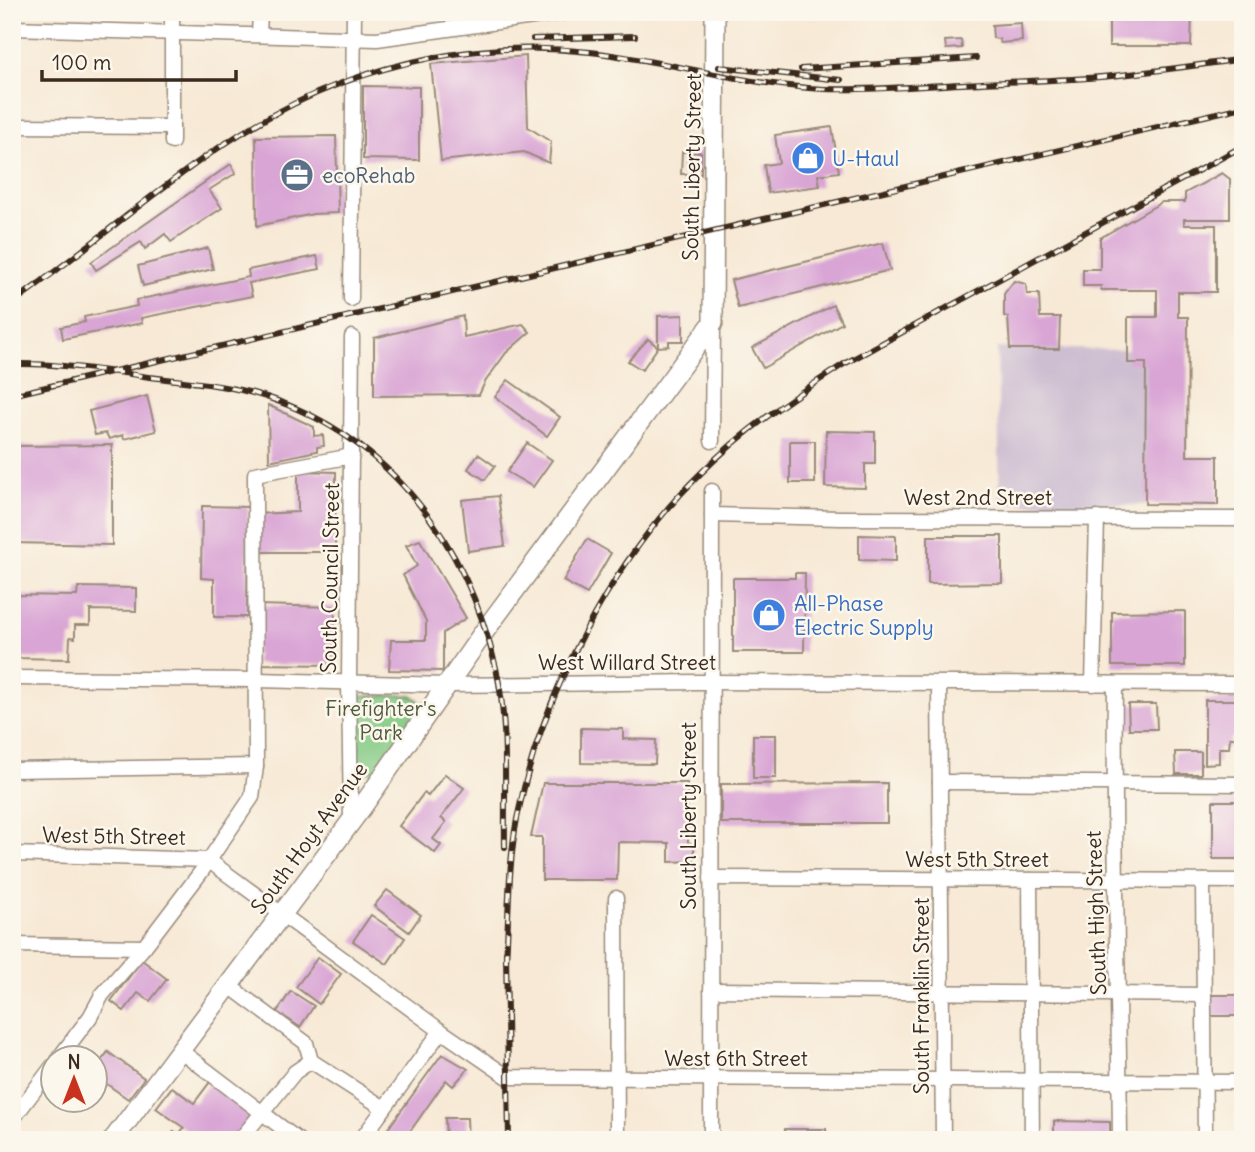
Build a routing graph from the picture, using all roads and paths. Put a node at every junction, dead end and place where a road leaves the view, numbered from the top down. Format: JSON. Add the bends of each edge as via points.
{"nodes":[{"id":1,"x":172,"y":12,"type":"edge"},
{"id":2,"x":260,"y":12,"type":"edge"},
{"id":3,"x":354,"y":12,"type":"edge"},
{"id":4,"x":569,"y":12,"type":"edge"},
{"id":5,"x":715,"y":12,"type":"edge"},
{"id":6,"x":12,"y":28,"type":"edge"},
{"id":7,"x":173,"y":32,"type":"junction"},
{"id":8,"x":259,"y":35,"type":"junction"},
{"id":9,"x":354,"y":38,"type":"junction"},
{"id":10,"x":12,"y":126,"type":"edge"},
{"id":11,"x":351,"y":299,"type":"dead end"},
{"id":12,"x":713,"y":323,"type":"junction"},
{"id":13,"x":352,"y":337,"type":"dead end"},
{"id":14,"x":712,"y":441,"type":"dead end"},
{"id":15,"x":352,"y":456,"type":"junction"},
{"id":16,"x":712,"y":491,"type":"dead end"},
{"id":17,"x":712,"y":514,"type":"junction"},
{"id":18,"x":1097,"y":518,"type":"junction"},
{"id":19,"x":1243,"y":519,"type":"edge"},
{"id":20,"x":12,"y":678,"type":"edge"},
{"id":21,"x":257,"y":680,"type":"junction"},
{"id":22,"x":349,"y":682,"type":"junction"},
{"id":23,"x":711,"y":683,"type":"junction"},
{"id":24,"x":939,"y":684,"type":"junction"},
{"id":25,"x":1093,"y":684,"type":"junction"},
{"id":26,"x":1115,"y":684,"type":"junction"},
{"id":27,"x":1243,"y":684,"type":"edge"},
{"id":28,"x":448,"y":685,"type":"junction"},
{"id":29,"x":256,"y":766,"type":"junction"},
{"id":30,"x":12,"y":770,"type":"edge"},
{"id":31,"x":940,"y":782,"type":"junction"},
{"id":32,"x":1114,"y":782,"type":"junction"},
{"id":33,"x":1243,"y":784,"type":"edge"},
{"id":34,"x":351,"y":820,"type":"junction"},
{"id":35,"x":12,"y":854,"type":"edge"},
{"id":36,"x":208,"y":860,"type":"junction"},
{"id":37,"x":711,"y":878,"type":"junction"},
{"id":38,"x":941,"y":879,"type":"junction"},
{"id":39,"x":1030,"y":880,"type":"junction"},
{"id":40,"x":1114,"y":880,"type":"junction"},
{"id":41,"x":1203,"y":881,"type":"junction"},
{"id":42,"x":1243,"y":881,"type":"edge"},
{"id":43,"x":616,"y":898,"type":"dead end"},
{"id":44,"x":282,"y":913,"type":"junction"},
{"id":45,"x":12,"y":945,"type":"edge"},
{"id":46,"x":144,"y":947,"type":"junction"},
{"id":47,"x":228,"y":985,"type":"junction"},
{"id":48,"x":711,"y":990,"type":"junction"},
{"id":49,"x":941,"y":992,"type":"junction"},
{"id":50,"x":1031,"y":993,"type":"junction"},
{"id":51,"x":1119,"y":995,"type":"junction"},
{"id":52,"x":1204,"y":995,"type":"junction"},
{"id":53,"x":442,"y":1031,"type":"junction"},
{"id":54,"x":70,"y":1044,"type":"edge"},
{"id":55,"x":181,"y":1051,"type":"junction"},
{"id":56,"x":310,"y":1061,"type":"junction"},
{"id":57,"x":617,"y":1078,"type":"junction"},
{"id":58,"x":712,"y":1079,"type":"junction"},
{"id":59,"x":942,"y":1080,"type":"junction"},
{"id":60,"x":1032,"y":1081,"type":"junction"},
{"id":61,"x":1120,"y":1081,"type":"junction"},
{"id":62,"x":1204,"y":1082,"type":"junction"},
{"id":63,"x":1243,"y":1082,"type":"edge"},
{"id":64,"x":38,"y":1086,"type":"edge"},
{"id":65,"x":384,"y":1108,"type":"junction"},
{"id":66,"x":262,"y":1112,"type":"junction"},
{"id":67,"x":12,"y":1120,"type":"edge"},
{"id":68,"x":113,"y":1140,"type":"edge"},
{"id":69,"x":240,"y":1140,"type":"edge"},
{"id":70,"x":298,"y":1140,"type":"edge"},
{"id":71,"x":361,"y":1140,"type":"edge"},
{"id":72,"x":617,"y":1140,"type":"edge"},
{"id":73,"x":712,"y":1140,"type":"edge"},
{"id":74,"x":943,"y":1140,"type":"edge"},
{"id":75,"x":1032,"y":1140,"type":"edge"},
{"id":76,"x":1120,"y":1140,"type":"edge"},
{"id":77,"x":1205,"y":1140,"type":"edge"}],
"edges":[{"from":1,"to":7,"type":"street"},
{"from":2,"to":8,"type":"street"},
{"from":3,"to":9,"type":"street"},
{"from":4,"to":9,"type":"street","via":[[377,39]]},
{"from":5,"to":12,"type":"main road","name":"South Liberty Street"},
{"from":6,"to":7,"type":"street"},
{"from":7,"to":8,"type":"street"},
{"from":7,"to":10,"type":"street","via":[[172,135]]},
{"from":8,"to":9,"type":"street"},
{"from":9,"to":11,"type":"street"},
{"from":12,"to":14,"type":"street"},
{"from":12,"to":28,"type":"main road","name":"South Hoyt Avenue"},
{"from":13,"to":15,"type":"street","name":"South Council Street"},
{"from":15,"to":21,"type":"street","via":[[255,474]]},
{"from":15,"to":22,"type":"street","name":"South Council Street"},
{"from":16,"to":17,"type":"street","name":"South Liberty Street"},
{"from":17,"to":18,"type":"street","name":"West 2nd Street"},
{"from":17,"to":23,"type":"street","name":"South Liberty Street"},
{"from":18,"to":19,"type":"street","name":"West 2nd Street"},
{"from":18,"to":25,"type":"street"},
{"from":20,"to":21,"type":"street","name":"West Willard Street"},
{"from":21,"to":22,"type":"street","name":"West Willard Street"},
{"from":21,"to":29,"type":"street"},
{"from":22,"to":28,"type":"street","name":"West Willard Street"},
{"from":22,"to":34,"type":"street","name":"South Council Street"},
{"from":23,"to":24,"type":"street","name":"West Willard Street"},
{"from":23,"to":28,"type":"street","name":"West Willard Street"},
{"from":23,"to":37,"type":"street","name":"South Liberty Street"},
{"from":24,"to":25,"type":"street","name":"West Willard Street"},
{"from":24,"to":31,"type":"street","name":"South Franklin Street"},
{"from":25,"to":26,"type":"street","name":"West Willard Street"},
{"from":26,"to":27,"type":"street","name":"West Willard Street"},
{"from":26,"to":32,"type":"street","name":"South High Street"},
{"from":28,"to":34,"type":"main road","name":"South Hoyt Avenue"},
{"from":29,"to":30,"type":"street"},
{"from":29,"to":36,"type":"street","via":[[252,797]]},
{"from":31,"to":32,"type":"street"},
{"from":31,"to":38,"type":"street","name":"South Franklin Street"},
{"from":32,"to":33,"type":"street"},
{"from":32,"to":40,"type":"street","name":"South High Street"},
{"from":34,"to":44,"type":"main road","name":"South Hoyt Avenue"},
{"from":35,"to":36,"type":"street","name":"West 5th Street"},
{"from":36,"to":44,"type":"street","name":"West 5th Street"},
{"from":36,"to":46,"type":"street"},
{"from":37,"to":38,"type":"street","name":"West 5th Street"},
{"from":37,"to":48,"type":"street","name":"South Liberty Street"},
{"from":38,"to":39,"type":"street","name":"West 5th Street"},
{"from":38,"to":49,"type":"street","name":"South Franklin Street"},
{"from":39,"to":40,"type":"street","name":"West 5th Street"},
{"from":39,"to":50,"type":"street"},
{"from":40,"to":41,"type":"street","name":"West 5th Street"},
{"from":40,"to":51,"type":"street","name":"South High Street"},
{"from":41,"to":42,"type":"street","name":"West 5th Street"},
{"from":41,"to":52,"type":"street"},
{"from":43,"to":57,"type":"street"},
{"from":44,"to":47,"type":"main road","name":"South Hoyt Avenue"},
{"from":44,"to":53,"type":"street","name":"West 6th Street"},
{"from":45,"to":46,"type":"street"},
{"from":46,"to":54,"type":"street","via":[[102,995]]},
{"from":47,"to":55,"type":"main road","name":"South Hoyt Avenue"},
{"from":47,"to":56,"type":"street","via":[[306,1043]]},
{"from":48,"to":49,"type":"street"},
{"from":48,"to":58,"type":"street","name":"South Liberty Street"},
{"from":49,"to":50,"type":"street"},
{"from":49,"to":59,"type":"street","name":"South Franklin Street"},
{"from":50,"to":51,"type":"street"},
{"from":50,"to":60,"type":"street"},
{"from":51,"to":52,"type":"street"},
{"from":51,"to":61,"type":"street","name":"South High Street"},
{"from":52,"to":62,"type":"street"},
{"from":53,"to":57,"type":"street","name":"West 6th Street","via":[[508,1077]]},
{"from":53,"to":65,"type":"street"},
{"from":55,"to":66,"type":"street"},
{"from":55,"to":68,"type":"main road","name":"South Hoyt Avenue"},
{"from":56,"to":65,"type":"street"},
{"from":56,"to":66,"type":"street"},
{"from":57,"to":58,"type":"street","name":"West 6th Street"},
{"from":57,"to":72,"type":"street"},
{"from":58,"to":59,"type":"street","name":"West 6th Street"},
{"from":58,"to":73,"type":"street","name":"South Liberty Street"},
{"from":59,"to":60,"type":"street","name":"West 6th Street"},
{"from":59,"to":74,"type":"street","name":"South Franklin Street"},
{"from":60,"to":61,"type":"street","name":"West 6th Street"},
{"from":60,"to":75,"type":"street"},
{"from":61,"to":62,"type":"street","name":"West 6th Street"},
{"from":61,"to":76,"type":"street","name":"South High Street"},
{"from":62,"to":63,"type":"street","name":"West 6th Street"},
{"from":62,"to":77,"type":"street"},
{"from":64,"to":67,"type":"street"},
{"from":65,"to":71,"type":"street"},
{"from":66,"to":69,"type":"street"},
{"from":66,"to":70,"type":"street"}]}
